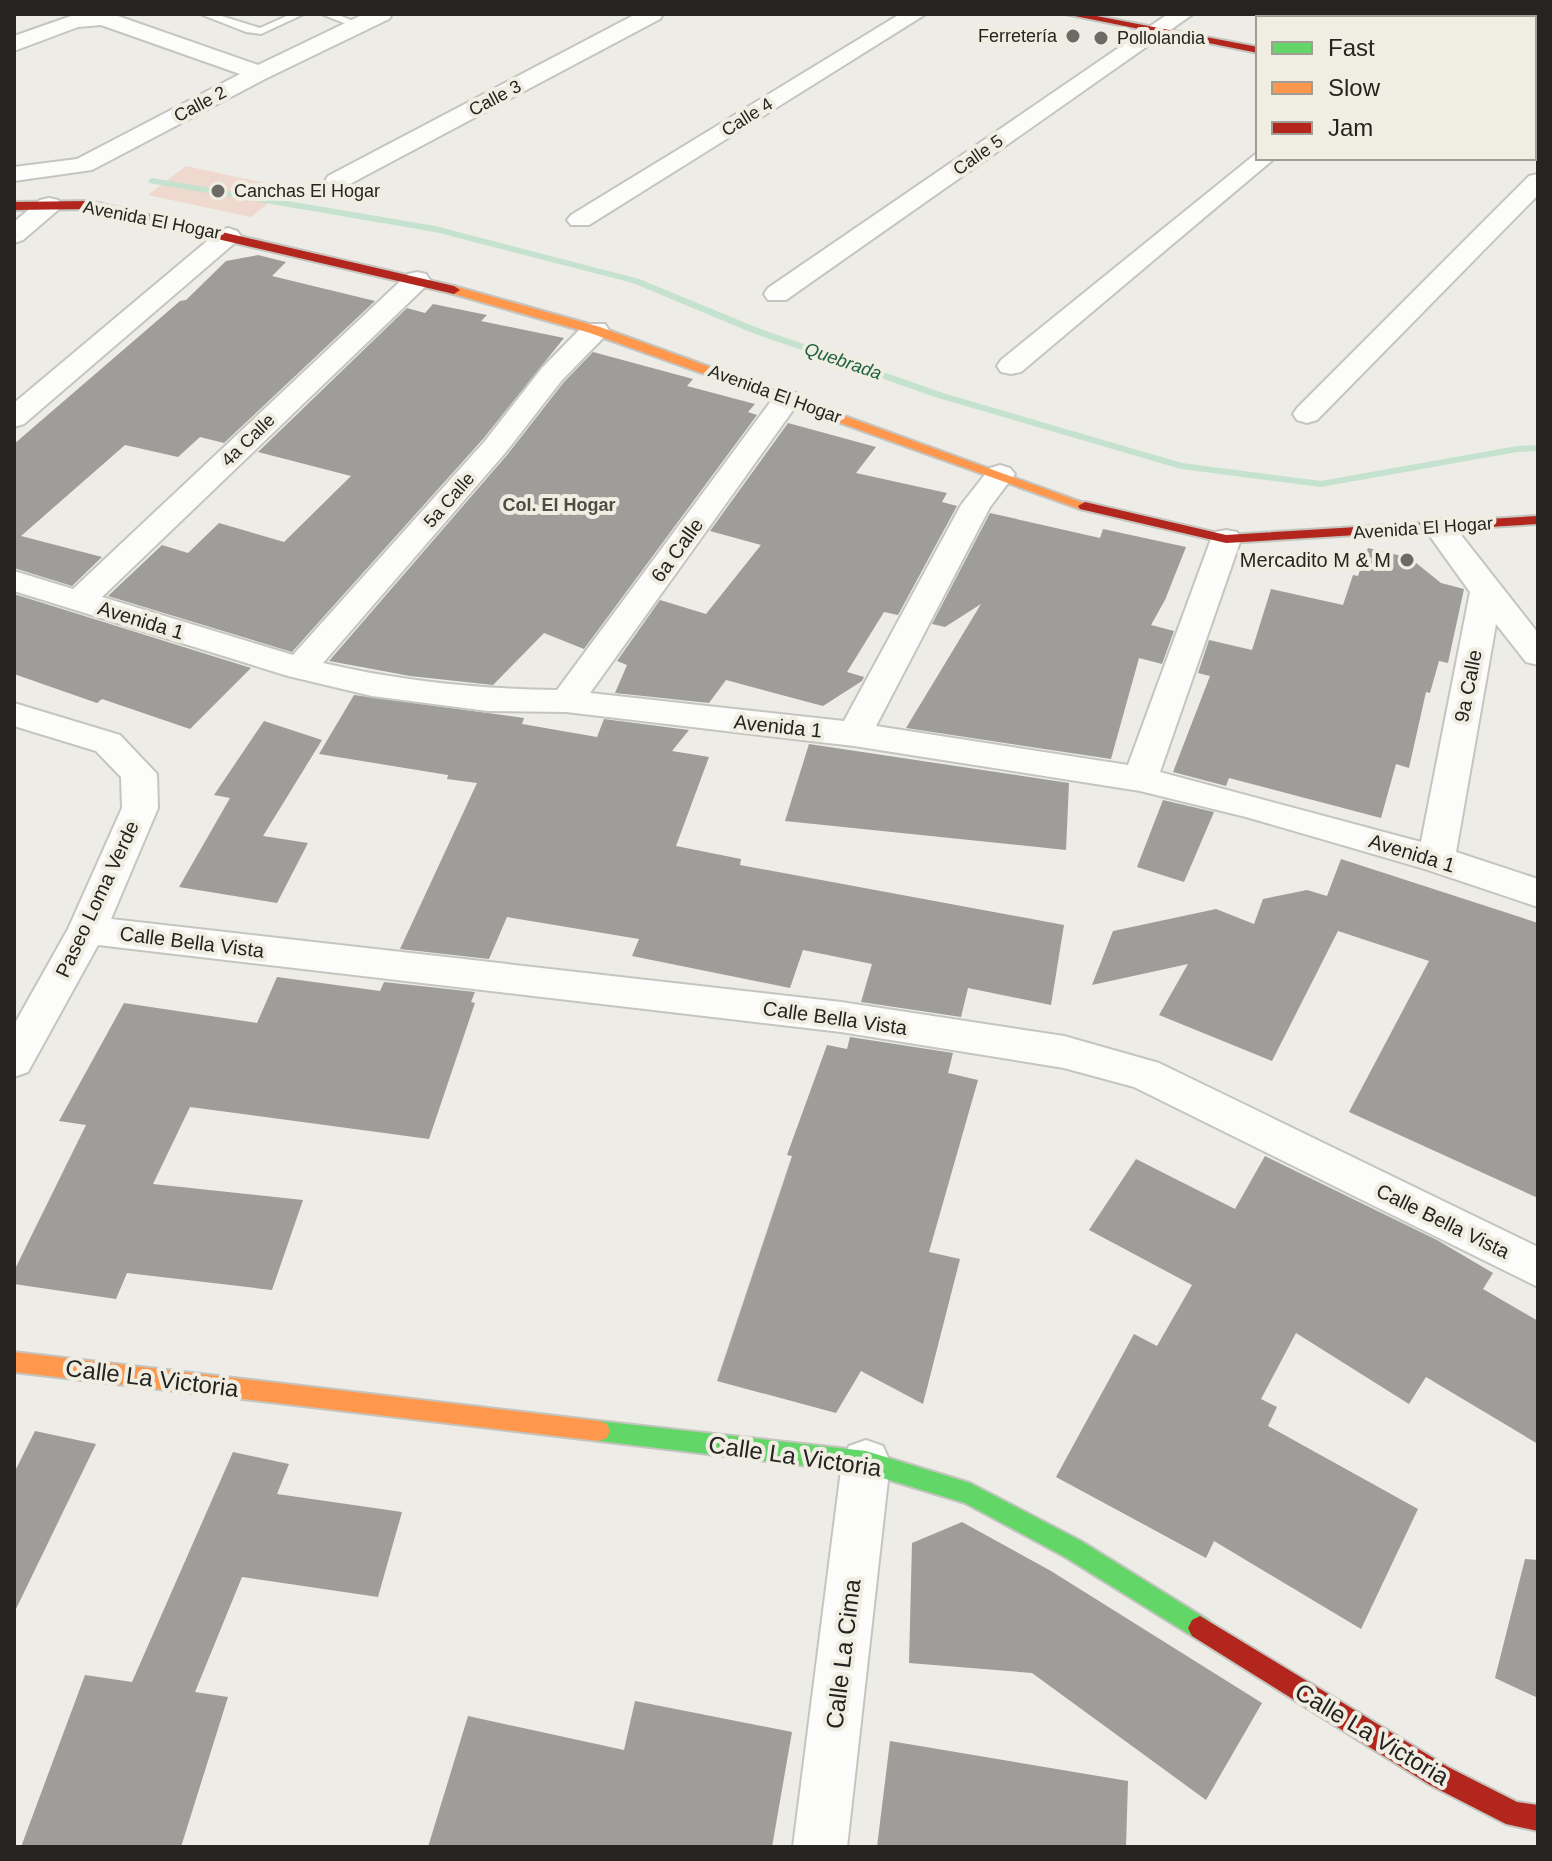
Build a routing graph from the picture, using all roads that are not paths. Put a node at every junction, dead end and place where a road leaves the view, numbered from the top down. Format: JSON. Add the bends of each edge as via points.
{"nodes":[{"id":1,"x":205,"y":14,"type":"edge"},
{"id":2,"x":299,"y":14,"type":"edge"},
{"id":3,"x":326,"y":14,"type":"edge"},
{"id":4,"x":381,"y":14,"type":"edge"},
{"id":5,"x":652,"y":14,"type":"edge"},
{"id":6,"x":915,"y":14,"type":"edge"},
{"id":7,"x":1070,"y":14,"type":"edge"},
{"id":8,"x":1172,"y":19,"type":"edge"},
{"id":9,"x":358,"y":25,"type":"junction"},
{"id":10,"x":1256,"y":33,"type":"edge"},
{"id":11,"x":14,"y":44,"type":"edge"},
{"id":12,"x":1256,"y":49,"type":"edge"},
{"id":13,"x":259,"y":73,"type":"junction"},
{"id":14,"x":1261,"y":160,"type":"edge"},
{"id":15,"x":83,"y":165,"type":"junction"},
{"id":16,"x":14,"y":174,"type":"edge"},
{"id":17,"x":337,"y":181,"type":"dead end"},
{"id":18,"x":1538,"y":181,"type":"edge"},
{"id":19,"x":49,"y":205,"type":"junction"},
{"id":20,"x":89,"y":205,"type":"junction"},
{"id":21,"x":14,"y":206,"type":"edge"},
{"id":22,"x":580,"y":220,"type":"dead end"},
{"id":23,"x":14,"y":235,"type":"edge"},
{"id":24,"x":228,"y":236,"type":"junction"},
{"id":25,"x":417,"y":280,"type":"junction"},
{"id":26,"x":777,"y":294,"type":"dead end"},
{"id":27,"x":595,"y":330,"type":"junction"},
{"id":28,"x":1011,"y":366,"type":"dead end"},
{"id":29,"x":787,"y":399,"type":"junction"},
{"id":30,"x":1307,"y":414,"type":"dead end"},
{"id":31,"x":14,"y":418,"type":"edge"},
{"id":32,"x":1000,"y":474,"type":"junction"},
{"id":33,"x":1538,"y":520,"type":"edge"},
{"id":34,"x":1439,"y":528,"type":"junction"},
{"id":35,"x":1226,"y":539,"type":"junction"},
{"id":36,"x":14,"y":581,"type":"edge"},
{"id":37,"x":1486,"y":591,"type":"junction"},
{"id":38,"x":79,"y":601,"type":"junction"},
{"id":39,"x":1538,"y":654,"type":"edge"},
{"id":40,"x":300,"y":668,"type":"junction"},
{"id":41,"x":566,"y":701,"type":"junction"},
{"id":42,"x":14,"y":714,"type":"edge"},
{"id":43,"x":854,"y":734,"type":"junction"},
{"id":44,"x":1140,"y":779,"type":"junction"},
{"id":45,"x":1436,"y":859,"type":"junction"},
{"id":46,"x":1538,"y":893,"type":"edge"},
{"id":47,"x":87,"y":930,"type":"junction"},
{"id":48,"x":14,"y":1061,"type":"edge"},
{"id":49,"x":1538,"y":1268,"type":"edge"},
{"id":50,"x":14,"y":1362,"type":"edge"},
{"id":51,"x":866,"y":1462,"type":"junction"},
{"id":52,"x":1538,"y":1818,"type":"edge"},
{"id":53,"x":820,"y":1847,"type":"edge"}],
"edges":[{"from":1,"to":2,"type":"lane","via":[[261,31]]},
{"from":3,"to":9,"type":"lane"},
{"from":4,"to":9,"type":"street","name":"Calle 2"},
{"from":5,"to":17,"type":"street","name":"Calle 3"},
{"from":6,"to":22,"type":"street","name":"Calle 4"},
{"from":7,"to":8,"type":"street"},
{"from":8,"to":10,"type":"street"},
{"from":8,"to":12,"type":"street"},
{"from":8,"to":26,"type":"street","name":"Calle 5"},
{"from":9,"to":13,"type":"street","name":"Calle 2"},
{"from":11,"to":13,"type":"street","via":[[74,21],[103,18]]},
{"from":13,"to":15,"type":"street","name":"Calle 2"},
{"from":14,"to":28,"type":"street"},
{"from":15,"to":16,"type":"street","name":"Calle 2"},
{"from":15,"to":20,"type":"street","via":[[80,186]]},
{"from":18,"to":30,"type":"street"},
{"from":19,"to":20,"type":"street","name":"Avenida El Hogar"},
{"from":19,"to":21,"type":"street","name":"Avenida El Hogar"},
{"from":19,"to":23,"type":"street"},
{"from":20,"to":24,"type":"street","name":"Avenida El Hogar"},
{"from":24,"to":25,"type":"street","name":"Avenida El Hogar"},
{"from":24,"to":31,"type":"street"},
{"from":25,"to":27,"type":"street","name":"Avenida El Hogar"},
{"from":25,"to":38,"type":"street","name":"4a Calle"},
{"from":27,"to":29,"type":"street","name":"Avenida El Hogar"},
{"from":27,"to":40,"type":"street","name":"5a Calle"},
{"from":29,"to":32,"type":"street","name":"Avenida El Hogar"},
{"from":29,"to":41,"type":"street","name":"6a Calle"},
{"from":32,"to":35,"type":"street","name":"Avenida El Hogar","via":[[1092,509]]},
{"from":32,"to":43,"type":"street","via":[[976,505]]},
{"from":33,"to":34,"type":"street","name":"Avenida El Hogar"},
{"from":34,"to":35,"type":"street","name":"Avenida El Hogar"},
{"from":34,"to":37,"type":"street"},
{"from":35,"to":44,"type":"street"},
{"from":36,"to":38,"type":"street","name":"Avenida 1"},
{"from":37,"to":39,"type":"street"},
{"from":37,"to":45,"type":"street","name":"9a Calle"},
{"from":38,"to":40,"type":"street","name":"Avenida 1"},
{"from":40,"to":41,"type":"street","name":"Avenida 1","via":[[372,685],[488,700]]},
{"from":41,"to":43,"type":"street","name":"Avenida 1"},
{"from":42,"to":47,"type":"street","name":"Paseo Loma Verde","via":[[108,743],[139,774],[140,808]]},
{"from":43,"to":44,"type":"street","name":"Avenida 1"},
{"from":44,"to":45,"type":"street","name":"Avenida 1"},
{"from":45,"to":46,"type":"street","name":"Avenida 1"},
{"from":47,"to":48,"type":"street","name":"Paseo Loma Verde"},
{"from":47,"to":49,"type":"street","name":"Calle Bella Vista","via":[[841,1017],[1064,1052],[1145,1074]]},
{"from":50,"to":51,"type":"street","name":"Calle La Victoria"},
{"from":51,"to":52,"type":"street","name":"Calle La Victoria","via":[[970,1494],[1073,1549],[1439,1776],[1515,1815]]},
{"from":51,"to":53,"type":"street","name":"Calle La Cima"}]}
